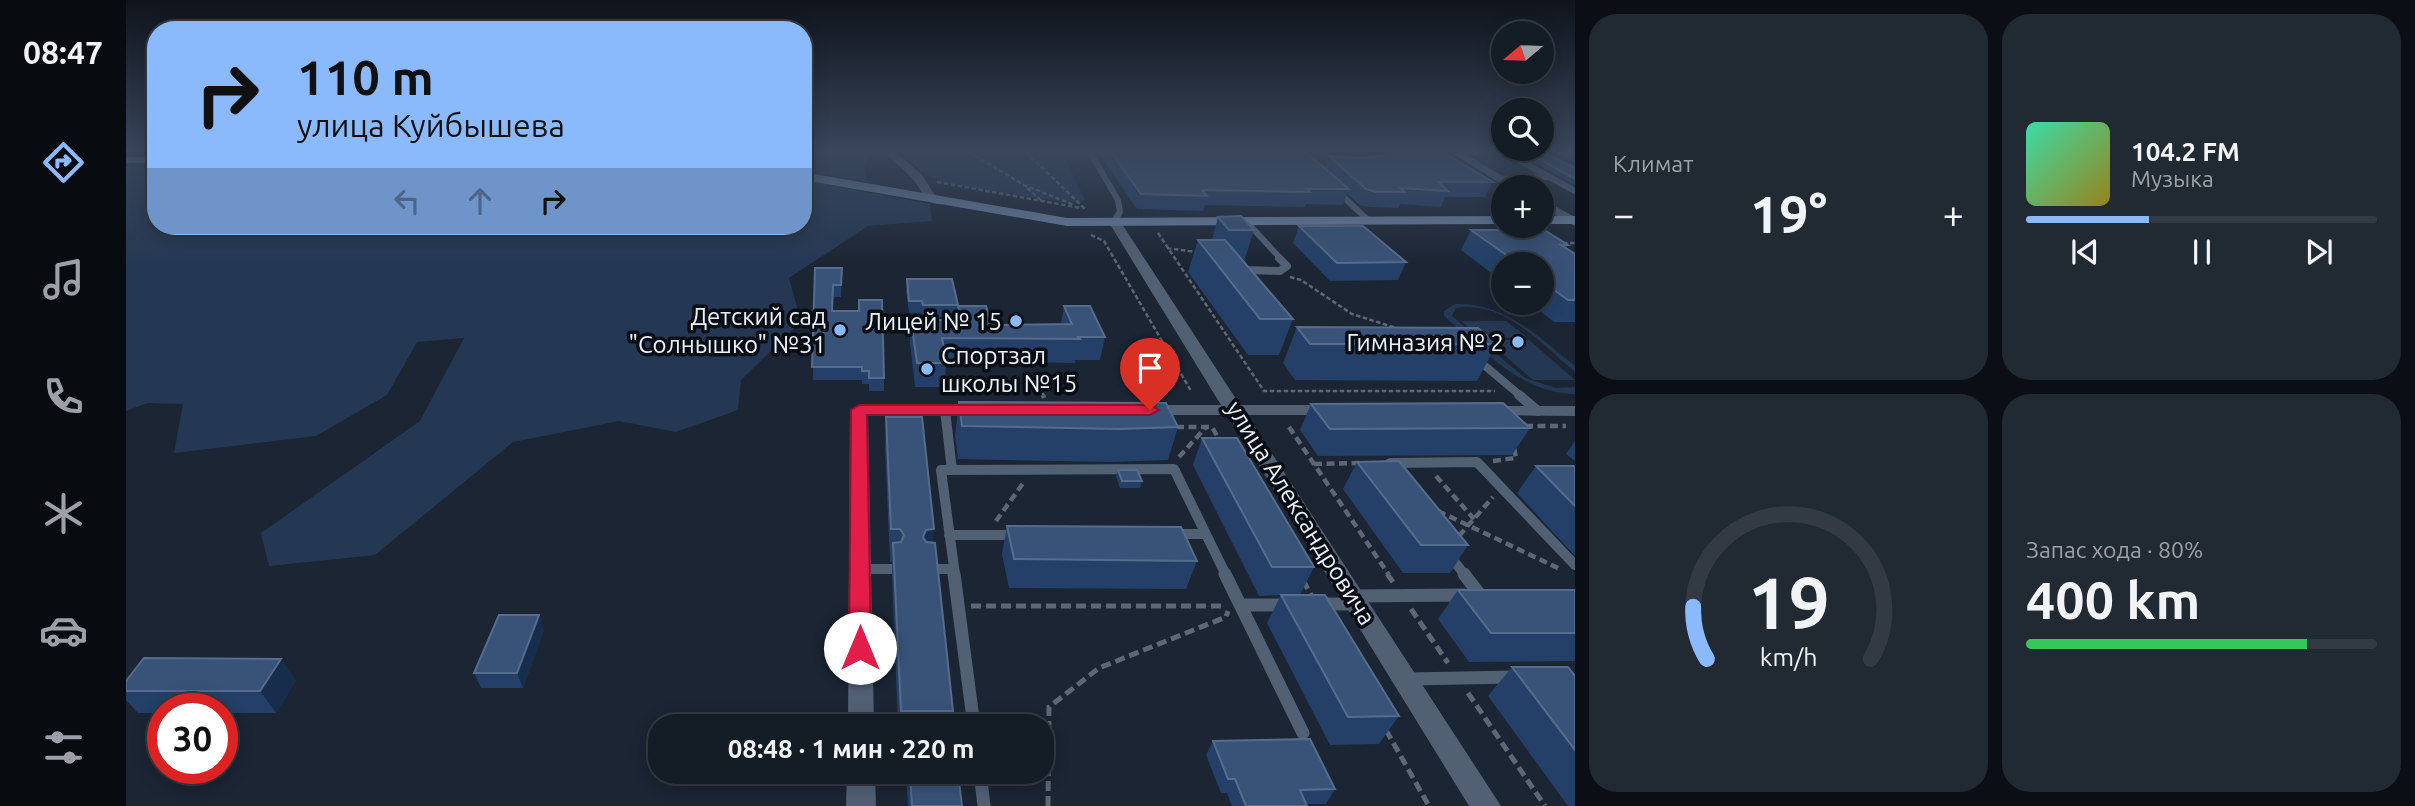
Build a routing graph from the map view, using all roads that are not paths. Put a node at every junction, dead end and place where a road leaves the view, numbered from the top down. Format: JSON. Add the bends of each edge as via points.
{"nodes":[{"id":1,"x":875,"y":190,"type":"edge"},
{"id":2,"x":925,"y":190,"type":"edge"},
{"id":3,"x":1112,"y":190,"type":"edge"},
{"id":4,"x":1336,"y":190,"type":"edge"},
{"id":5,"x":940,"y":202,"type":"junction"},
{"id":6,"x":1554,"y":210,"type":"edge"},
{"id":7,"x":1117,"y":216,"type":"junction"},
{"id":8,"x":1246,"y":220,"type":"junction"},
{"id":9,"x":1491,"y":220,"type":"edge"},
{"id":10,"x":1554,"y":220,"type":"edge"},
{"id":11,"x":1369,"y":221,"type":"junction"},
{"id":12,"x":1574,"y":221,"type":"edge"},
{"id":13,"x":1237,"y":280,"type":"edge"},
{"id":14,"x":1474,"y":357,"type":"edge"},
{"id":15,"x":945,"y":410,"type":"junction"},
{"id":16,"x":996,"y":410,"type":"edge"},
{"id":17,"x":1132,"y":410,"type":"edge"},
{"id":18,"x":1236,"y":410,"type":"junction"},
{"id":19,"x":1346,"y":410,"type":"edge"},
{"id":20,"x":1470,"y":411,"type":"edge"},
{"id":21,"x":1538,"y":411,"type":"junction"},
{"id":22,"x":1575,"y":411,"type":"edge"},
{"id":23,"x":952,"y":470,"type":"junction"},
{"id":24,"x":1382,"y":472,"type":"edge"},
{"id":25,"x":1028,"y":534,"type":"edge"},
{"id":26,"x":1165,"y":534,"type":"edge"},
{"id":27,"x":1206,"y":534,"type":"junction"},
{"id":28,"x":949,"y":535,"type":"junction"},
{"id":29,"x":1437,"y":541,"type":"edge"},
{"id":30,"x":1575,"y":565,"type":"edge"},
{"id":31,"x":860,"y":569,"type":"junction"},
{"id":32,"x":895,"y":569,"type":"edge"},
{"id":33,"x":928,"y":569,"type":"edge"},
{"id":34,"x":953,"y":569,"type":"junction"},
{"id":35,"x":1480,"y":595,"type":"junction"},
{"id":36,"x":1494,"y":595,"type":"edge"},
{"id":37,"x":1356,"y":600,"type":"junction"},
{"id":38,"x":1240,"y":605,"type":"junction"},
{"id":39,"x":1522,"y":676,"type":"edge"},
{"id":40,"x":1406,"y":679,"type":"junction"},
{"id":41,"x":860,"y":714,"type":"edge"},
{"id":42,"x":972,"y":714,"type":"edge"},
{"id":43,"x":1303,"y":733,"type":"dead end"},
{"id":44,"x":861,"y":784,"type":"edge"},
{"id":45,"x":981,"y":784,"type":"edge"},
{"id":46,"x":861,"y":806,"type":"edge"},
{"id":47,"x":984,"y":806,"type":"edge"},
{"id":48,"x":1486,"y":806,"type":"edge"}],
"edges":[{"from":1,"to":5,"type":"main road"},
{"from":2,"to":5,"type":"street"},
{"from":3,"to":7,"type":"lane","via":[[1118,200]]},
{"from":4,"to":11,"type":"lane"},
{"from":5,"to":7,"type":"main road","via":[[1067,222]]},
{"from":6,"to":12,"type":"street"},
{"from":7,"to":8,"type":"main road"},
{"from":7,"to":18,"type":"street","name":"улица Александровича"},
{"from":8,"to":11,"type":"main road"},
{"from":8,"to":13,"type":"lane","via":[[1287,265],[1280,271],[1229,270]]},
{"from":9,"to":11,"type":"main road"},
{"from":10,"to":12,"type":"main road"},
{"from":14,"to":21,"type":"lane"},
{"from":15,"to":16,"type":"street"},
{"from":15,"to":23,"type":"lane"},
{"from":15,"to":31,"type":"street","via":[[859,410]]},
{"from":17,"to":18,"type":"street"},
{"from":18,"to":19,"type":"street"},
{"from":18,"to":37,"type":"street","name":"улица Александровича"},
{"from":20,"to":21,"type":"street"},
{"from":21,"to":22,"type":"street"},
{"from":23,"to":27,"type":"lane","via":[[1174,469]]},
{"from":23,"to":28,"type":"lane","via":[[941,470]]},
{"from":24,"to":30,"type":"lane","via":[[1375,463],[1478,462]]},
{"from":25,"to":28,"type":"lane"},
{"from":26,"to":27,"type":"lane"},
{"from":27,"to":38,"type":"lane"},
{"from":28,"to":34,"type":"lane"},
{"from":29,"to":35,"type":"lane"},
{"from":31,"to":32,"type":"lane"},
{"from":31,"to":41,"type":"street"},
{"from":33,"to":34,"type":"lane"},
{"from":34,"to":42,"type":"lane"},
{"from":35,"to":36,"type":"lane"},
{"from":35,"to":37,"type":"lane"},
{"from":37,"to":38,"type":"lane"},
{"from":37,"to":40,"type":"street","name":"улица Александровича"},
{"from":38,"to":43,"type":"lane"},
{"from":39,"to":40,"type":"lane"},
{"from":40,"to":48,"type":"street","name":"улица Александровича"},
{"from":44,"to":46,"type":"street"},
{"from":45,"to":47,"type":"lane"}]}
